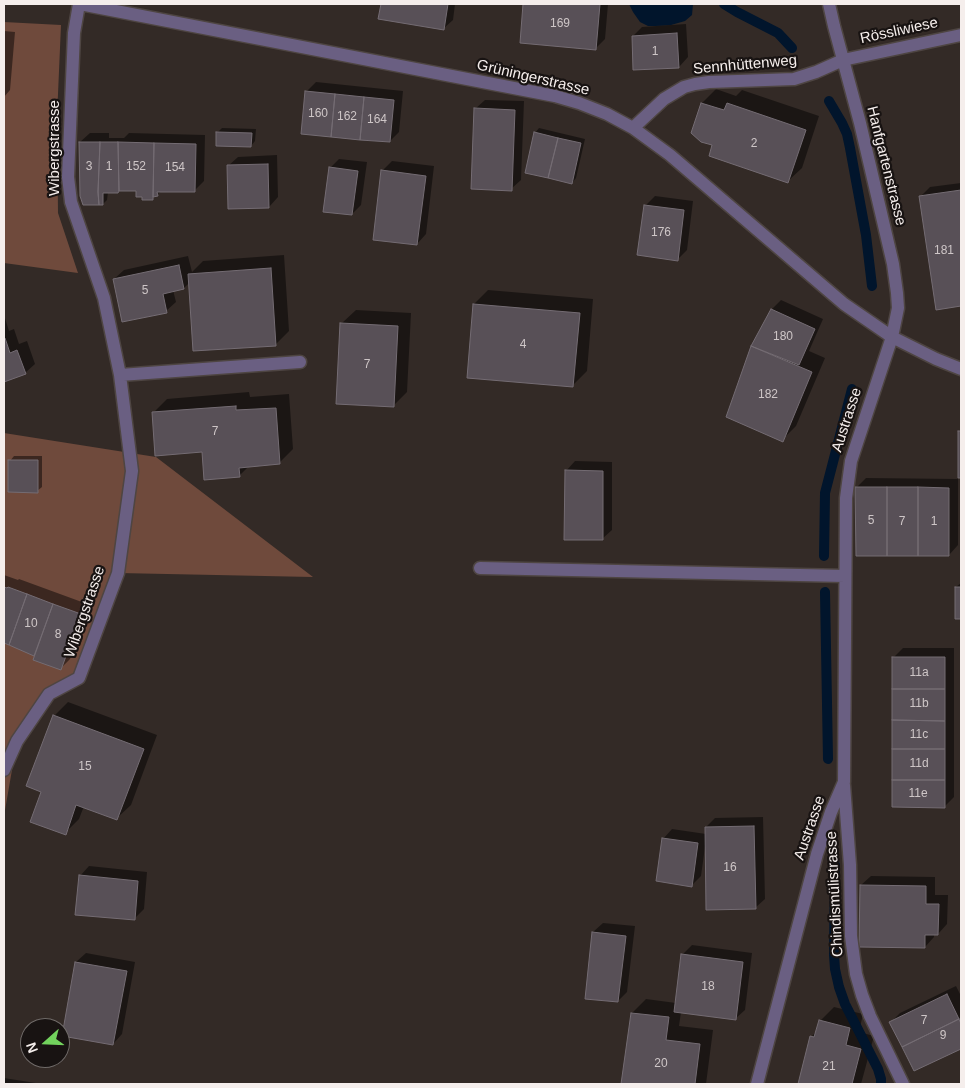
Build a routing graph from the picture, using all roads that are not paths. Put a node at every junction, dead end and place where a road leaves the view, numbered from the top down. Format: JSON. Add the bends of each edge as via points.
{"nodes":[{"id":1,"x":79,"y":4,"type":"edge"},
{"id":2,"x":829,"y":4,"type":"edge"},
{"id":3,"x":101,"y":6,"type":"edge"},
{"id":4,"x":961,"y":35,"type":"edge"},
{"id":5,"x":843,"y":60,"type":"junction"},
{"id":6,"x":633,"y":128,"type":"junction"},
{"id":7,"x":892,"y":337,"type":"junction"},
{"id":8,"x":300,"y":362,"type":"dead end"},
{"id":9,"x":961,"y":369,"type":"edge"},
{"id":10,"x":120,"y":375,"type":"junction"},
{"id":11,"x":480,"y":568,"type":"dead end"},
{"id":12,"x":845,"y":576,"type":"junction"},
{"id":13,"x":4,"y":770,"type":"edge"},
{"id":14,"x":844,"y":782,"type":"junction"},
{"id":15,"x":757,"y":1084,"type":"edge"},
{"id":16,"x":903,"y":1084,"type":"edge"}],
"edges":[{"from":1,"to":3,"type":"street","name":"Grüningerstrasse"},
{"from":1,"to":10,"type":"street","name":"Wibergstrasse","via":[[74,33],[68,177],[71,202],[104,298]]},
{"from":2,"to":5,"type":"street","name":"Hanfgartenstrasse"},
{"from":3,"to":6,"type":"street","name":"Grüningerstrasse","via":[[555,96],[607,114]]},
{"from":4,"to":5,"type":"street","name":"Rössliwiese"},
{"from":5,"to":6,"type":"street","name":"Sennhüttenweg","via":[[794,79],[709,82],[684,87],[664,99]]},
{"from":5,"to":7,"type":"street","name":"Hanfgartenstrasse","via":[[893,264],[898,308]]},
{"from":6,"to":7,"type":"street","name":"Grüningerstrasse","via":[[670,154],[844,304]]},
{"from":7,"to":9,"type":"street","name":"Grüningerstrasse"},
{"from":7,"to":12,"type":"street","name":"Austrasse","via":[[851,461],[846,498]]},
{"from":8,"to":10,"type":"street"},
{"from":10,"to":13,"type":"street","name":"Wibergstrasse","via":[[132,471],[118,573],[79,678],[49,694],[17,741]]},
{"from":11,"to":12,"type":"street"},
{"from":12,"to":14,"type":"street","name":"Austrasse"},
{"from":14,"to":15,"type":"street","name":"Austrasse","via":[[817,854]]},
{"from":14,"to":16,"type":"street","name":"Chindismülistrasse","via":[[850,856],[851,936],[856,974],[870,1016]]}]}
